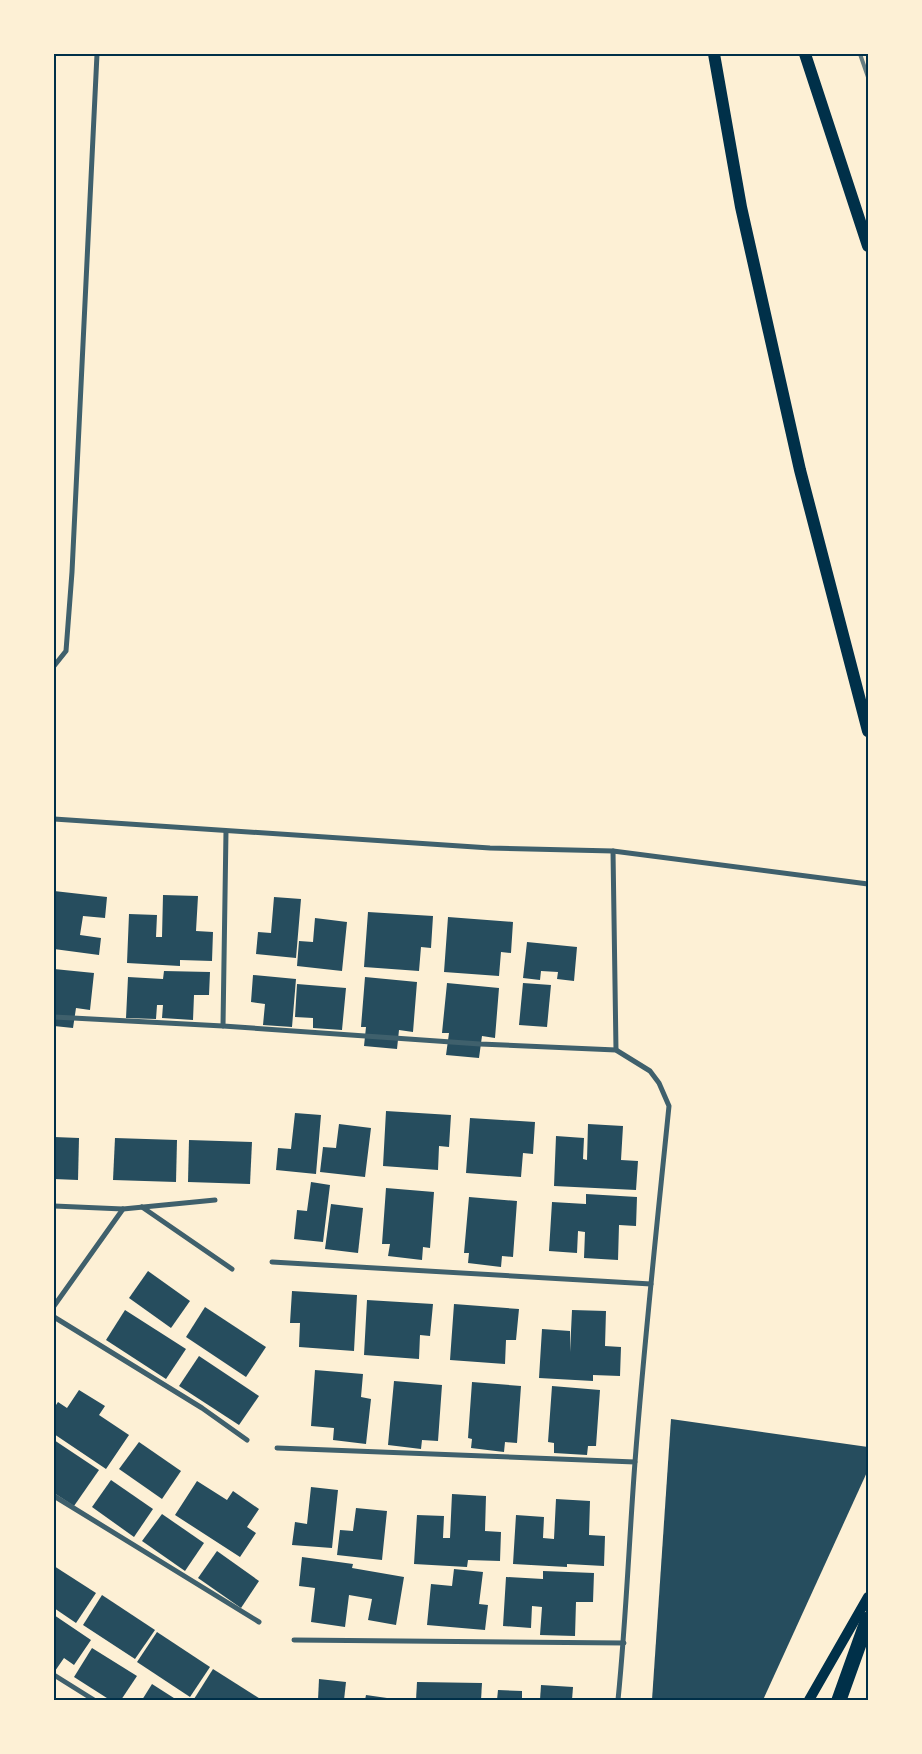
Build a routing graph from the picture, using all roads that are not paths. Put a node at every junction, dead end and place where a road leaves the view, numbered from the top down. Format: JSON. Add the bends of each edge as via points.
{"nodes":[{"id":1,"x":97,"y":54,"type":"edge"},
{"id":2,"x":714,"y":54,"type":"edge"},
{"id":3,"x":805,"y":54,"type":"edge"},
{"id":4,"x":868,"y":246,"type":"edge"},
{"id":5,"x":54,"y":666,"type":"edge"},
{"id":6,"x":868,"y":731,"type":"edge"},
{"id":7,"x":54,"y":819,"type":"edge"},
{"id":8,"x":226,"y":831,"type":"junction"},
{"id":9,"x":613,"y":850,"type":"junction"},
{"id":10,"x":868,"y":884,"type":"edge"},
{"id":11,"x":54,"y":1017,"type":"edge"},
{"id":12,"x":222,"y":1026,"type":"junction"},
{"id":13,"x":616,"y":1050,"type":"junction"},
{"id":14,"x":215,"y":1200,"type":"dead end"},
{"id":15,"x":54,"y":1206,"type":"edge"},
{"id":16,"x":141,"y":1207,"type":"junction"},
{"id":17,"x":123,"y":1209,"type":"junction"},
{"id":18,"x":272,"y":1262,"type":"dead end"},
{"id":19,"x":232,"y":1269,"type":"dead end"},
{"id":20,"x":651,"y":1284,"type":"junction"},
{"id":21,"x":54,"y":1306,"type":"edge"},
{"id":22,"x":54,"y":1317,"type":"edge"},
{"id":23,"x":247,"y":1440,"type":"dead end"},
{"id":24,"x":277,"y":1448,"type":"dead end"},
{"id":25,"x":635,"y":1462,"type":"junction"},
{"id":26,"x":54,"y":1496,"type":"edge"},
{"id":27,"x":868,"y":1597,"type":"edge"},
{"id":28,"x":868,"y":1619,"type":"edge"},
{"id":29,"x":259,"y":1622,"type":"dead end"},
{"id":30,"x":294,"y":1640,"type":"dead end"},
{"id":31,"x":624,"y":1643,"type":"junction"},
{"id":32,"x":54,"y":1675,"type":"edge"},
{"id":33,"x":94,"y":1700,"type":"edge"},
{"id":34,"x":618,"y":1700,"type":"edge"},
{"id":35,"x":809,"y":1700,"type":"edge"},
{"id":36,"x":839,"y":1700,"type":"edge"}],
"edges":[{"from":1,"to":5,"type":"street","via":[[67,641],[66,651]]},
{"from":2,"to":6,"type":"main road","via":[[741,207],[798,460]]},
{"from":3,"to":4,"type":"main road"},
{"from":7,"to":8,"type":"street"},
{"from":8,"to":9,"type":"street","via":[[490,848]]},
{"from":8,"to":12,"type":"street"},
{"from":9,"to":10,"type":"street"},
{"from":9,"to":13,"type":"street"},
{"from":11,"to":12,"type":"street"},
{"from":12,"to":13,"type":"street"},
{"from":13,"to":20,"type":"street","via":[[650,1070],[669,1106]]},
{"from":14,"to":16,"type":"street"},
{"from":15,"to":17,"type":"street"},
{"from":16,"to":17,"type":"street"},
{"from":16,"to":19,"type":"street"},
{"from":17,"to":21,"type":"street"},
{"from":18,"to":20,"type":"street"},
{"from":20,"to":25,"type":"street"},
{"from":22,"to":23,"type":"street","via":[[202,1408]]},
{"from":24,"to":25,"type":"street"},
{"from":25,"to":31,"type":"street"},
{"from":26,"to":29,"type":"street"},
{"from":27,"to":35,"type":"main road"},
{"from":28,"to":36,"type":"highway"},
{"from":30,"to":31,"type":"street"},
{"from":31,"to":34,"type":"street"},
{"from":32,"to":33,"type":"street"}]}
